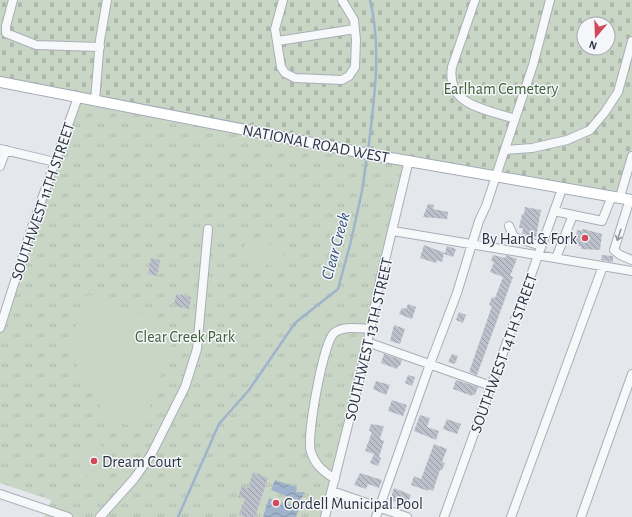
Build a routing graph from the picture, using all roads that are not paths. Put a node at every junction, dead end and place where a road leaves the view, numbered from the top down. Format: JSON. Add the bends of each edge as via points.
{"nodes":[{"id":1,"x":13,"y":0,"type":"edge"},
{"id":2,"x":107,"y":0,"type":"edge"},
{"id":3,"x":282,"y":0,"type":"edge"},
{"id":4,"x":342,"y":0,"type":"edge"},
{"id":5,"x":475,"y":0,"type":"edge"},
{"id":6,"x":550,"y":0,"type":"edge"},
{"id":7,"x":355,"y":29,"type":"junction"},
{"id":8,"x":278,"y":41,"type":"junction"},
{"id":9,"x":632,"y":41,"type":"edge"},
{"id":10,"x":100,"y":47,"type":"junction"},
{"id":11,"x":0,"y":82,"type":"edge"},
{"id":12,"x":78,"y":97,"type":"junction"},
{"id":13,"x":95,"y":100,"type":"junction"},
{"id":14,"x":514,"y":119,"type":"junction"},
{"id":15,"x":3,"y":150,"type":"edge"},
{"id":16,"x":505,"y":150,"type":"junction"},
{"id":17,"x":632,"y":156,"type":"edge"},
{"id":18,"x":409,"y":160,"type":"junction"},
{"id":19,"x":55,"y":162,"type":"junction"},
{"id":20,"x":0,"y":166,"type":"edge"},
{"id":21,"x":495,"y":176,"type":"junction"},
{"id":22,"x":562,"y":189,"type":"junction"},
{"id":23,"x":616,"y":197,"type":"junction"},
{"id":24,"x":631,"y":199,"type":"edge"},
{"id":25,"x":554,"y":211,"type":"junction"},
{"id":26,"x":574,"y":215,"type":"junction"},
{"id":27,"x":509,"y":226,"type":"dead end"},
{"id":28,"x":208,"y":229,"type":"dead end"},
{"id":29,"x":393,"y":231,"type":"junction"},
{"id":30,"x":472,"y":244,"type":"junction"},
{"id":31,"x":541,"y":246,"type":"junction"},
{"id":32,"x":538,"y":256,"type":"junction"},
{"id":33,"x":556,"y":258,"type":"junction"},
{"id":34,"x":632,"y":260,"type":"edge"},
{"id":35,"x":603,"y":266,"type":"junction"},
{"id":36,"x":632,"y":271,"type":"edge"},
{"id":37,"x":0,"y":328,"type":"edge"},
{"id":38,"x":370,"y":329,"type":"junction"},
{"id":39,"x":367,"y":342,"type":"junction"},
{"id":40,"x":430,"y":364,"type":"junction"},
{"id":41,"x":632,"y":374,"type":"edge"},
{"id":42,"x":491,"y":386,"type":"junction"},
{"id":43,"x":335,"y":479,"type":"junction"},
{"id":44,"x":332,"y":491,"type":"junction"},
{"id":45,"x":0,"y":494,"type":"edge"},
{"id":46,"x":380,"y":508,"type":"junction"},
{"id":47,"x":68,"y":517,"type":"edge"},
{"id":48,"x":100,"y":517,"type":"edge"},
{"id":49,"x":324,"y":517,"type":"edge"},
{"id":50,"x":376,"y":517,"type":"edge"},
{"id":51,"x":407,"y":517,"type":"edge"},
{"id":52,"x":444,"y":517,"type":"edge"},
{"id":53,"x":511,"y":517,"type":"edge"},
{"id":54,"x":581,"y":517,"type":"edge"}],
"edges":[{"from":1,"to":10,"type":"street","via":[[6,33],[36,45]]},
{"from":2,"to":10,"type":"street"},
{"from":3,"to":8,"type":"street","via":[[275,29]]},
{"from":4,"to":7,"type":"street","via":[[354,20]]},
{"from":5,"to":14,"type":"street","via":[[452,67],[450,78],[453,90],[471,104]]},
{"from":6,"to":14,"type":"street"},
{"from":7,"to":8,"type":"street"},
{"from":7,"to":8,"type":"street","via":[[354,67],[349,76],[342,80],[303,79],[285,73],[281,67]]},
{"from":9,"to":16,"type":"street","via":[[618,92],[590,130],[567,140],[532,148]]},
{"from":10,"to":13,"type":"street"},
{"from":11,"to":12,"type":"main road","name":"NATIONAL ROAD WEST"},
{"from":12,"to":13,"type":"main road","name":"NATIONAL ROAD WEST"},
{"from":12,"to":19,"type":"street","name":"SOUTHWEST 11TH STREET"},
{"from":13,"to":18,"type":"main road","name":"NATIONAL ROAD WEST","via":[[356,152]]},
{"from":14,"to":16,"type":"street"},
{"from":15,"to":19,"type":"street"},
{"from":15,"to":20,"type":"street"},
{"from":16,"to":21,"type":"street"},
{"from":17,"to":23,"type":"street"},
{"from":18,"to":21,"type":"main road","name":"NATIONAL ROAD WEST"},
{"from":18,"to":29,"type":"street","name":"SOUTHWEST 13TH STREET"},
{"from":19,"to":37,"type":"street","name":"SOUTHWEST 11TH STREET"},
{"from":21,"to":22,"type":"main road","name":"NATIONAL ROAD WEST"},
{"from":21,"to":30,"type":"street"},
{"from":22,"to":23,"type":"main road","name":"NATIONAL ROAD WEST"},
{"from":22,"to":25,"type":"street","name":"SOUTHWEST 14TH STREET"},
{"from":23,"to":24,"type":"main road","name":"NATIONAL ROAD WEST"},
{"from":23,"to":26,"type":"street","via":[[602,221]]},
{"from":24,"to":34,"type":"street","one_way":true,"via":[[614,250]]},
{"from":25,"to":26,"type":"street"},
{"from":25,"to":31,"type":"street","name":"SOUTHWEST 14TH STREET"},
{"from":26,"to":33,"type":"street"},
{"from":27,"to":31,"type":"street","via":[[514,237]]},
{"from":28,"to":48,"type":"street","via":[[197,349],[186,387],[151,455]]},
{"from":29,"to":30,"type":"street"},
{"from":29,"to":38,"type":"street","name":"SOUTHWEST 13TH STREET"},
{"from":30,"to":32,"type":"street"},
{"from":30,"to":40,"type":"street","via":[[457,293]]},
{"from":31,"to":32,"type":"street","name":"SOUTHWEST 14TH STREET"},
{"from":32,"to":33,"type":"street"},
{"from":32,"to":42,"type":"street","name":"SOUTHWEST 14TH STREET"},
{"from":33,"to":35,"type":"street"},
{"from":35,"to":36,"type":"street"},
{"from":35,"to":53,"type":"street"},
{"from":38,"to":39,"type":"street","name":"SOUTHWEST 13TH STREET"},
{"from":38,"to":43,"type":"street","via":[[346,328],[334,334],[326,347],[312,422],[311,452],[322,471]]},
{"from":39,"to":40,"type":"street"},
{"from":39,"to":43,"type":"street","name":"SOUTHWEST 13TH STREET"},
{"from":40,"to":42,"type":"street"},
{"from":40,"to":46,"type":"street"},
{"from":41,"to":54,"type":"street"},
{"from":42,"to":52,"type":"street","name":"SOUTHWEST 14TH STREET"},
{"from":43,"to":44,"type":"street","name":"SOUTHWEST 13TH STREET"},
{"from":44,"to":46,"type":"street"},
{"from":44,"to":49,"type":"street","name":"SOUTHWEST 13TH STREET"},
{"from":45,"to":47,"type":"street"},
{"from":46,"to":50,"type":"street"},
{"from":46,"to":51,"type":"street"}]}
